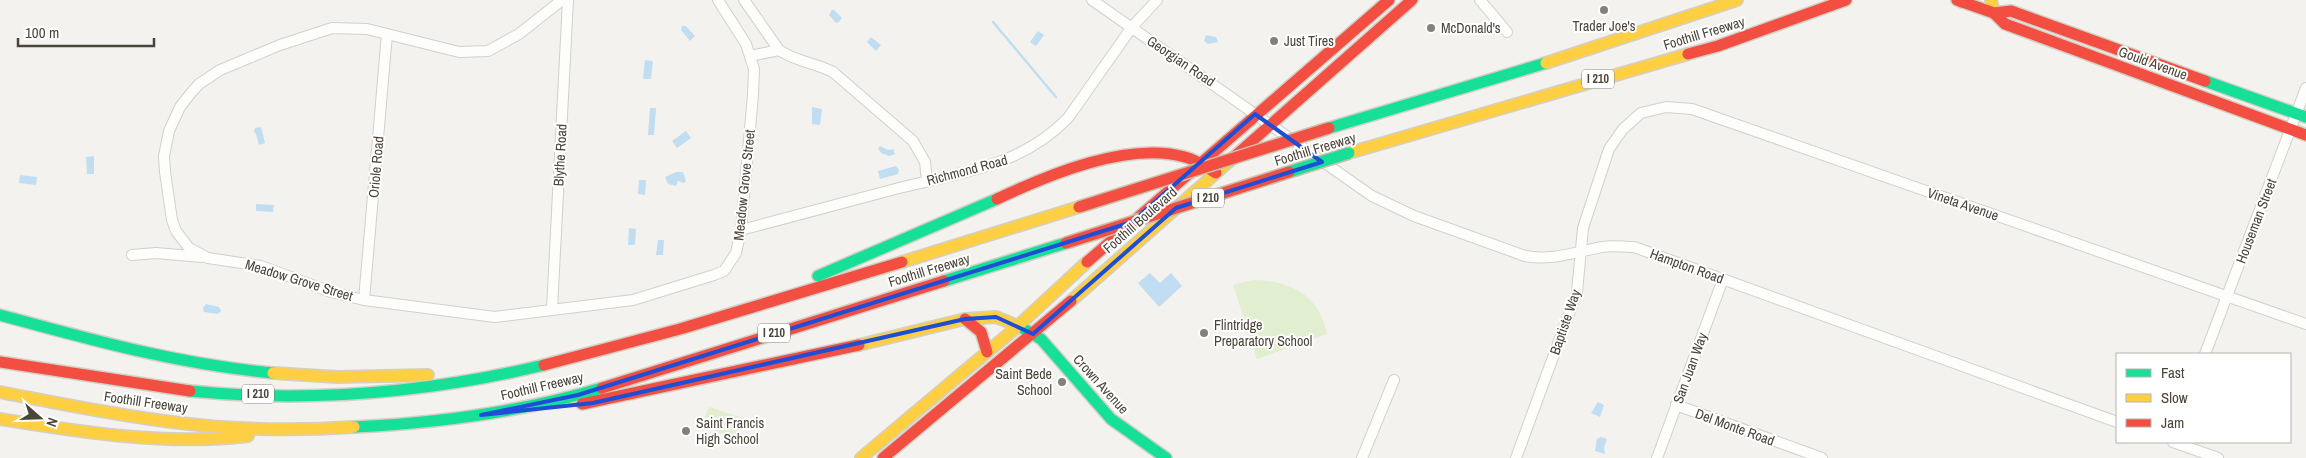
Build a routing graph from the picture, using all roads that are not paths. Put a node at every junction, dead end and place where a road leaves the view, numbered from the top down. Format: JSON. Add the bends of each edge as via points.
{"nodes":[{"id":1,"x":562,"y":0,"type":"edge"},
{"id":2,"x":568,"y":0,"type":"edge"},
{"id":3,"x":718,"y":0,"type":"edge"},
{"id":4,"x":744,"y":0,"type":"edge"},
{"id":5,"x":1092,"y":0,"type":"edge"},
{"id":6,"x":1157,"y":0,"type":"edge"},
{"id":7,"x":1389,"y":0,"type":"edge"},
{"id":8,"x":1412,"y":0,"type":"edge"},
{"id":9,"x":1480,"y":0,"type":"edge"},
{"id":10,"x":1737,"y":0,"type":"edge"},
{"id":11,"x":1846,"y":0,"type":"edge"},
{"id":12,"x":1991,"y":0,"type":"edge"},
{"id":13,"x":1961,"y":1,"type":"edge"},
{"id":14,"x":1994,"y":13,"type":"junction"},
{"id":15,"x":1132,"y":27,"type":"junction"},
{"id":16,"x":1507,"y":32,"type":"dead end"},
{"id":17,"x":387,"y":34,"type":"junction"},
{"id":18,"x":779,"y":50,"type":"junction"},
{"id":19,"x":750,"y":56,"type":"junction"},
{"id":20,"x":2306,"y":88,"type":"edge"},
{"id":21,"x":1255,"y":114,"type":"junction"},
{"id":22,"x":2301,"y":116,"type":"edge"},
{"id":23,"x":1269,"y":124,"type":"junction"},
{"id":24,"x":1623,"y":129,"type":"joint"},
{"id":25,"x":2291,"y":130,"type":"junction"},
{"id":26,"x":2306,"y":135,"type":"edge"},
{"id":27,"x":1200,"y":163,"type":"junction"},
{"id":28,"x":1216,"y":173,"type":"junction"},
{"id":29,"x":927,"y":181,"type":"junction"},
{"id":30,"x":741,"y":230,"type":"junction"},
{"id":31,"x":1580,"y":252,"type":"junction"},
{"id":32,"x":132,"y":256,"type":"dead end"},
{"id":33,"x":208,"y":258,"type":"junction"},
{"id":34,"x":1723,"y":279,"type":"junction"},
{"id":35,"x":2227,"y":296,"type":"junction"},
{"id":36,"x":364,"y":300,"type":"junction"},
{"id":37,"x":552,"y":309,"type":"junction"},
{"id":38,"x":0,"y":315,"type":"edge"},
{"id":39,"x":714,"y":319,"type":"junction"},
{"id":40,"x":964,"y":319,"type":"junction"},
{"id":41,"x":2306,"y":324,"type":"edge"},
{"id":42,"x":1018,"y":326,"type":"junction"},
{"id":43,"x":1033,"y":334,"type":"junction"},
{"id":44,"x":987,"y":352,"type":"junction"},
{"id":45,"x":2205,"y":353,"type":"edge"},
{"id":46,"x":0,"y":362,"type":"edge"},
{"id":47,"x":516,"y":371,"type":"junction"},
{"id":48,"x":1394,"y":380,"type":"dead end"},
{"id":49,"x":0,"y":392,"type":"edge"},
{"id":50,"x":1676,"y":405,"type":"junction"},
{"id":51,"x":481,"y":415,"type":"junction"},
{"id":52,"x":0,"y":419,"type":"edge"},
{"id":53,"x":2116,"y":422,"type":"edge"},
{"id":54,"x":301,"y":429,"type":"junction"},
{"id":55,"x":2176,"y":443,"type":"edge"},
{"id":56,"x":861,"y":458,"type":"edge"},
{"id":57,"x":882,"y":458,"type":"edge"},
{"id":58,"x":1166,"y":458,"type":"edge"},
{"id":59,"x":1362,"y":458,"type":"edge"},
{"id":60,"x":1516,"y":458,"type":"edge"},
{"id":61,"x":1657,"y":458,"type":"edge"},
{"id":62,"x":1822,"y":458,"type":"edge"},
{"id":63,"x":2218,"y":458,"type":"edge"}],
"edges":[{"from":1,"to":17,"type":"street","name":"Meadow Grove Street","via":[[519,34],[488,51],[459,52]]},
{"from":2,"to":37,"type":"street","name":"Blythe Road"},
{"from":3,"to":19,"type":"street","name":"Meadow Grove Street"},
{"from":4,"to":18,"type":"street"},
{"from":5,"to":15,"type":"street","name":"Georgian Road"},
{"from":6,"to":15,"type":"street","name":"Richmond Road"},
{"from":7,"to":21,"type":"main road","name":"Foothill Boulevard"},
{"from":8,"to":23,"type":"main road","name":"Foothill Boulevard"},
{"from":9,"to":16,"type":"street"},
{"from":10,"to":39,"type":"main road","name":"Foothill Freeway","number":"I 210","bridge":true,"via":[[1518,72]]},
{"from":11,"to":51,"type":"main road","name":"Foothill Freeway","number":"I 210","bridge":true,"via":[[1718,46],[1349,153],[578,395]]},
{"from":12,"to":14,"type":"main road"},
{"from":13,"to":14,"type":"main road","name":"Gould Avenue"},
{"from":14,"to":22,"type":"main road","name":"Gould Avenue","via":[[2011,11]]},
{"from":14,"to":25,"type":"main road","name":"Gould Avenue","via":[[2005,24]]},
{"from":15,"to":21,"type":"street","name":"Georgian Road"},
{"from":15,"to":29,"type":"street","name":"Richmond Road","via":[[1056,130],[999,164]]},
{"from":17,"to":33,"type":"street","name":"Meadow Grove Street","via":[[332,28],[307,35],[220,70],[191,93],[180,107],[169,131],[164,156],[165,172],[176,231],[189,248]]},
{"from":17,"to":36,"type":"street","name":"Oriole Road"},
{"from":18,"to":19,"type":"street"},
{"from":18,"to":29,"type":"street","via":[[833,72],[913,141],[925,162]]},
{"from":19,"to":30,"type":"street","name":"Meadow Grove Street","via":[[754,69],[753,95]]},
{"from":20,"to":22,"type":"street","name":"Houseman Street"},
{"from":21,"to":23,"type":"street","name":"Georgian Road"},
{"from":21,"to":27,"type":"main road","name":"Foothill Boulevard"},
{"from":22,"to":25,"type":"street","name":"Houseman Street"},
{"from":23,"to":28,"type":"main road","name":"Foothill Boulevard"},
{"from":23,"to":31,"type":"street","name":"Hampton Road","via":[[1372,196],[1414,216],[1525,256],[1542,259]]},
{"from":24,"to":31,"type":"street","name":"Baptiste Way","via":[[1609,149],[1583,228]]},
{"from":24,"to":35,"type":"street","name":"Vineta Avenue","via":[[1641,113],[1666,107],[1692,109]]},
{"from":25,"to":26,"type":"main road","name":"Gould Avenue"},
{"from":25,"to":35,"type":"street","name":"Houseman Street"},
{"from":27,"to":28,"type":"main road"},
{"from":27,"to":39,"type":"main road","via":[[1188,158],[1150,154],[1105,158],[1077,165]]},
{"from":27,"to":42,"type":"main road","name":"Foothill Boulevard","via":[[1080,267]]},
{"from":28,"to":43,"type":"main road","name":"Foothill Boulevard"},
{"from":29,"to":30,"type":"street","name":"Richmond Road"},
{"from":30,"to":37,"type":"street","name":"Meadow Grove Street","via":[[733,258],[724,271],[633,300]]},
{"from":31,"to":34,"type":"street","name":"Hampton Road","via":[[1604,246],[1634,247]]},
{"from":31,"to":60,"type":"street","name":"Baptiste Way","via":[[1577,292]]},
{"from":32,"to":33,"type":"street","via":[[156,253]]},
{"from":33,"to":36,"type":"street","name":"Meadow Grove Street","via":[[261,266],[331,292]]},
{"from":34,"to":50,"type":"street","name":"San Juan Way"},
{"from":34,"to":53,"type":"street","name":"Hampton Road"},
{"from":35,"to":41,"type":"street","name":"Vineta Avenue"},
{"from":35,"to":45,"type":"street","name":"Houseman Street"},
{"from":36,"to":37,"type":"street","name":"Meadow Grove Street","via":[[495,317]]},
{"from":38,"to":47,"type":"main road","via":[[135,352],[275,374],[382,378]]},
{"from":39,"to":47,"type":"main road","name":"Foothill Freeway","number":"I 210"},
{"from":40,"to":42,"type":"main road","name":"Crown Avenue","via":[[996,317]]},
{"from":40,"to":44,"type":"main road","via":[[982,332]]},
{"from":40,"to":51,"type":"main road","name":"Crown Avenue","via":[[593,403]]},
{"from":42,"to":43,"type":"main road","name":"Crown Avenue"},
{"from":42,"to":44,"type":"main road","name":"Foothill Boulevard"},
{"from":43,"to":57,"type":"main road","name":"Foothill Boulevard"},
{"from":43,"to":58,"type":"main road","name":"Crown Avenue","via":[[1041,339],[1111,419]]},
{"from":44,"to":56,"type":"main road","name":"Foothill Boulevard"},
{"from":46,"to":47,"type":"main road","name":"Foothill Freeway","number":"I 210","via":[[179,390],[300,396],[394,391]]},
{"from":48,"to":59,"type":"street"},
{"from":49,"to":54,"type":"main road","name":"Foothill Freeway","number":"I 210","via":[[198,425]]},
{"from":50,"to":61,"type":"street","name":"San Juan Way"},
{"from":50,"to":62,"type":"street","name":"Del Monte Road"},
{"from":51,"to":54,"type":"main road","name":"Foothill Freeway","number":"I 210","via":[[393,425]]},
{"from":52,"to":54,"type":"main road","via":[[93,434],[214,440]]},
{"from":55,"to":63,"type":"street"}]}
